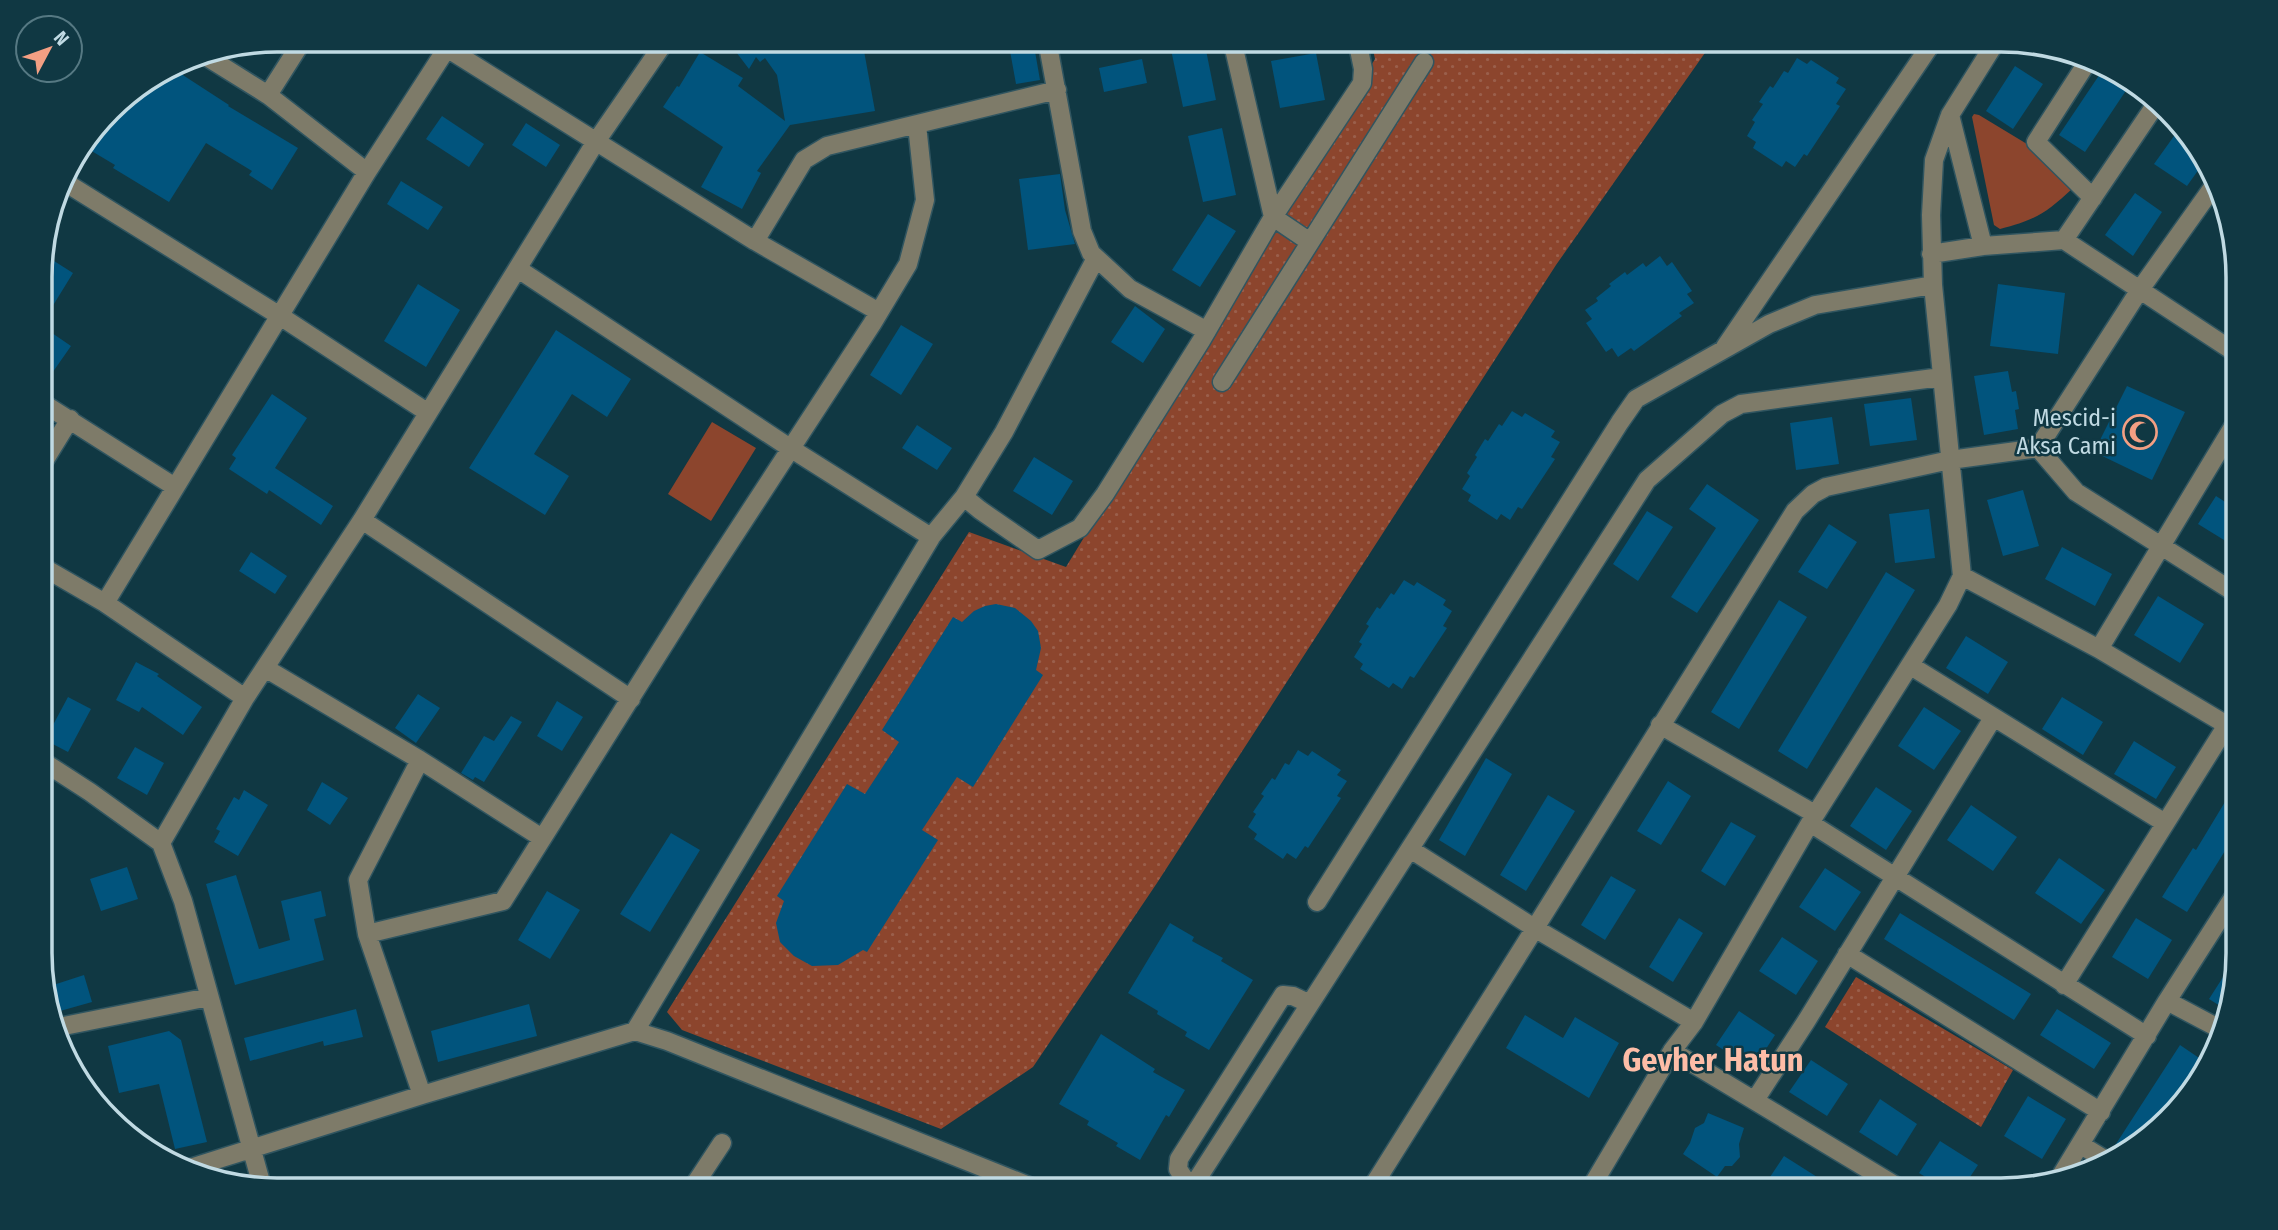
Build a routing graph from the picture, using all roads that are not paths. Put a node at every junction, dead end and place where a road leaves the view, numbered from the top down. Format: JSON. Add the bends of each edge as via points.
{"nodes":[{"id":1,"x":295,"y":52,"type":"edge"},
{"id":2,"x":435,"y":52,"type":"edge"},
{"id":3,"x":453,"y":52,"type":"edge"},
{"id":4,"x":658,"y":52,"type":"edge"},
{"id":5,"x":1050,"y":52,"type":"edge"},
{"id":6,"x":1235,"y":52,"type":"edge"},
{"id":7,"x":1359,"y":52,"type":"edge"},
{"id":8,"x":1926,"y":52,"type":"edge"},
{"id":9,"x":1990,"y":52,"type":"edge"},
{"id":10,"x":214,"y":61,"type":"edge"},
{"id":11,"x":1424,"y":62,"type":"dead end"},
{"id":12,"x":2083,"y":69,"type":"edge"},
{"id":13,"x":1058,"y":90,"type":"junction"},
{"id":14,"x":268,"y":95,"type":"junction"},
{"id":15,"x":2152,"y":111,"type":"edge"},
{"id":16,"x":1951,"y":115,"type":"junction"},
{"id":17,"x":916,"y":125,"type":"junction"},
{"id":18,"x":595,"y":143,"type":"junction"},
{"id":19,"x":367,"y":172,"type":"junction"},
{"id":20,"x":72,"y":187,"type":"edge"},
{"id":21,"x":2209,"y":193,"type":"edge"},
{"id":22,"x":2093,"y":198,"type":"junction"},
{"id":23,"x":1273,"y":217,"type":"junction"},
{"id":24,"x":2064,"y":240,"type":"junction"},
{"id":25,"x":755,"y":241,"type":"junction"},
{"id":26,"x":1310,"y":242,"type":"junction"},
{"id":27,"x":1983,"y":246,"type":"junction"},
{"id":28,"x":1931,"y":254,"type":"junction"},
{"id":29,"x":1096,"y":258,"type":"junction"},
{"id":30,"x":518,"y":269,"type":"junction"},
{"id":31,"x":1933,"y":285,"type":"junction"},
{"id":32,"x":2140,"y":290,"type":"junction"},
{"id":33,"x":880,"y":312,"type":"junction"},
{"id":34,"x":281,"y":316,"type":"junction"},
{"id":35,"x":1207,"y":331,"type":"junction"},
{"id":36,"x":2226,"y":346,"type":"edge"},
{"id":37,"x":1721,"y":353,"type":"junction"},
{"id":38,"x":1941,"y":377,"type":"junction"},
{"id":39,"x":1222,"y":382,"type":"dead end"},
{"id":40,"x":53,"y":409,"type":"edge"},
{"id":41,"x":427,"y":412,"type":"junction"},
{"id":42,"x":70,"y":419,"type":"junction"},
{"id":43,"x":2226,"y":439,"type":"edge"},
{"id":44,"x":53,"y":447,"type":"edge"},
{"id":45,"x":790,"y":448,"type":"junction"},
{"id":46,"x":2038,"y":448,"type":"junction"},
{"id":47,"x":1950,"y":460,"type":"junction"},
{"id":48,"x":175,"y":487,"type":"junction"},
{"id":49,"x":964,"y":497,"type":"junction"},
{"id":50,"x":362,"y":520,"type":"junction"},
{"id":51,"x":933,"y":534,"type":"junction"},
{"id":52,"x":2161,"y":547,"type":"junction"},
{"id":53,"x":53,"y":573,"type":"edge"},
{"id":54,"x":1962,"y":576,"type":"junction"},
{"id":55,"x":2226,"y":587,"type":"edge"},
{"id":56,"x":105,"y":603,"type":"junction"},
{"id":57,"x":2099,"y":649,"type":"junction"},
{"id":58,"x":1911,"y":666,"type":"junction"},
{"id":59,"x":265,"y":668,"type":"junction"},
{"id":60,"x":245,"y":698,"type":"junction"},
{"id":61,"x":631,"y":699,"type":"junction"},
{"id":62,"x":1993,"y":718,"type":"junction"},
{"id":63,"x":2226,"y":724,"type":"edge"},
{"id":64,"x":1660,"y":725,"type":"junction"},
{"id":65,"x":2226,"y":737,"type":"edge"},
{"id":66,"x":420,"y":760,"type":"junction"},
{"id":67,"x":52,"y":768,"type":"edge"},
{"id":68,"x":1813,"y":818,"type":"junction"},
{"id":69,"x":2165,"y":823,"type":"junction"},
{"id":70,"x":542,"y":838,"type":"junction"},
{"id":71,"x":161,"y":843,"type":"junction"},
{"id":72,"x":1410,"y":849,"type":"junction"},
{"id":73,"x":1895,"y":876,"type":"junction"},
{"id":74,"x":1317,"y":902,"type":"dead end"},
{"id":75,"x":2226,"y":909,"type":"edge"},
{"id":76,"x":1536,"y":929,"type":"junction"},
{"id":77,"x":367,"y":934,"type":"junction"},
{"id":78,"x":1847,"y":954,"type":"junction"},
{"id":79,"x":2064,"y":985,"type":"junction"},
{"id":80,"x":209,"y":997,"type":"junction"},
{"id":81,"x":2167,"y":1000,"type":"junction"},
{"id":82,"x":1310,"y":1004,"type":"junction"},
{"id":83,"x":1693,"y":1022,"type":"junction"},
{"id":84,"x":65,"y":1026,"type":"edge"},
{"id":85,"x":2213,"y":1026,"type":"edge"},
{"id":86,"x":635,"y":1031,"type":"junction"},
{"id":87,"x":2147,"y":1035,"type":"junction"},
{"id":88,"x":1672,"y":1051,"type":"junction"},
{"id":89,"x":422,"y":1095,"type":"junction"},
{"id":90,"x":1755,"y":1100,"type":"junction"},
{"id":91,"x":2101,"y":1112,"type":"junction"},
{"id":92,"x":722,"y":1143,"type":"dead end"},
{"id":93,"x":2081,"y":1144,"type":"junction"},
{"id":94,"x":251,"y":1149,"type":"junction"},
{"id":95,"x":2098,"y":1155,"type":"edge"},
{"id":96,"x":202,"y":1164,"type":"edge"},
{"id":97,"x":2066,"y":1168,"type":"edge"},
{"id":98,"x":259,"y":1176,"type":"edge"},
{"id":99,"x":1184,"y":1177,"type":"edge"},
{"id":100,"x":1198,"y":1177,"type":"edge"},
{"id":101,"x":1378,"y":1177,"type":"edge"},
{"id":102,"x":1597,"y":1177,"type":"edge"},
{"id":103,"x":1881,"y":1177,"type":"edge"},
{"id":104,"x":699,"y":1178,"type":"edge"},
{"id":105,"x":1010,"y":1178,"type":"edge"}],
"edges":[{"from":1,"to":14,"type":"street"},
{"from":2,"to":19,"type":"street"},
{"from":3,"to":18,"type":"street"},
{"from":4,"to":18,"type":"street"},
{"from":5,"to":13,"type":"street"},
{"from":6,"to":23,"type":"street"},
{"from":7,"to":23,"type":"street","via":[[1362,83]]},
{"from":8,"to":37,"type":"street"},
{"from":9,"to":16,"type":"street"},
{"from":10,"to":14,"type":"street"},
{"from":11,"to":26,"type":"street"},
{"from":12,"to":22,"type":"street","via":[[2036,142]]},
{"from":13,"to":17,"type":"street"},
{"from":13,"to":29,"type":"street","via":[[1082,231]]},
{"from":14,"to":19,"type":"street"},
{"from":15,"to":22,"type":"street"},
{"from":16,"to":27,"type":"street"},
{"from":16,"to":28,"type":"street","via":[[1934,160]]},
{"from":17,"to":25,"type":"street","via":[[828,146],[804,160]]},
{"from":17,"to":33,"type":"street","via":[[925,200],[908,264]]},
{"from":18,"to":25,"type":"street"},
{"from":18,"to":30,"type":"street"},
{"from":19,"to":34,"type":"street"},
{"from":20,"to":34,"type":"street"},
{"from":21,"to":32,"type":"street"},
{"from":22,"to":24,"type":"street"},
{"from":23,"to":26,"type":"street"},
{"from":23,"to":35,"type":"street"},
{"from":24,"to":27,"type":"street"},
{"from":24,"to":32,"type":"street"},
{"from":25,"to":33,"type":"street"},
{"from":26,"to":39,"type":"street"},
{"from":27,"to":28,"type":"street"},
{"from":28,"to":31,"type":"street"},
{"from":29,"to":35,"type":"street","via":[[1130,289]]},
{"from":29,"to":49,"type":"street","via":[[1004,432]]},
{"from":30,"to":41,"type":"street"},
{"from":30,"to":45,"type":"street"},
{"from":31,"to":37,"type":"street","via":[[1815,305],[1769,324]]},
{"from":31,"to":38,"type":"street"},
{"from":32,"to":36,"type":"street"},
{"from":32,"to":46,"type":"street"},
{"from":33,"to":45,"type":"street"},
{"from":34,"to":41,"type":"street"},
{"from":34,"to":48,"type":"street"},
{"from":35,"to":49,"type":"street","via":[[1080,528],[1038,550]]},
{"from":37,"to":74,"type":"street","via":[[1636,399]]},
{"from":38,"to":47,"type":"street"},
{"from":38,"to":72,"type":"street","via":[[1741,404],[1723,414],[1647,480]]},
{"from":40,"to":42,"type":"street"},
{"from":41,"to":50,"type":"street"},
{"from":42,"to":44,"type":"street"},
{"from":42,"to":48,"type":"street"},
{"from":43,"to":52,"type":"street"},
{"from":45,"to":51,"type":"street","via":[[931,537]]},
{"from":45,"to":61,"type":"street"},
{"from":46,"to":47,"type":"street"},
{"from":46,"to":52,"type":"street","via":[[2076,492]]},
{"from":47,"to":54,"type":"street"},
{"from":47,"to":64,"type":"street","via":[[1826,487],[1813,494],[1795,511]]},
{"from":48,"to":56,"type":"street"},
{"from":49,"to":51,"type":"street"},
{"from":50,"to":59,"type":"street"},
{"from":50,"to":61,"type":"street"},
{"from":51,"to":86,"type":"street"},
{"from":52,"to":55,"type":"street"},
{"from":52,"to":57,"type":"street"},
{"from":53,"to":56,"type":"street"},
{"from":54,"to":57,"type":"street"},
{"from":54,"to":58,"type":"street"},
{"from":56,"to":60,"type":"street"},
{"from":57,"to":63,"type":"street"},
{"from":58,"to":62,"type":"street"},
{"from":58,"to":68,"type":"street"},
{"from":59,"to":60,"type":"street"},
{"from":59,"to":66,"type":"street"},
{"from":60,"to":71,"type":"street"},
{"from":61,"to":70,"type":"street"},
{"from":62,"to":69,"type":"street"},
{"from":62,"to":73,"type":"street"},
{"from":64,"to":68,"type":"street"},
{"from":64,"to":76,"type":"street"},
{"from":65,"to":69,"type":"street"},
{"from":66,"to":70,"type":"street"},
{"from":66,"to":77,"type":"street","via":[[358,880]]},
{"from":67,"to":71,"type":"street"},
{"from":68,"to":73,"type":"street"},
{"from":68,"to":83,"type":"street"},
{"from":69,"to":79,"type":"street"},
{"from":70,"to":77,"type":"street","via":[[503,901]]},
{"from":71,"to":80,"type":"street","via":[[183,901]]},
{"from":72,"to":76,"type":"street"},
{"from":72,"to":82,"type":"street"},
{"from":73,"to":78,"type":"street"},
{"from":73,"to":79,"type":"street"},
{"from":75,"to":81,"type":"street"},
{"from":76,"to":83,"type":"street"},
{"from":76,"to":101,"type":"street"},
{"from":77,"to":89,"type":"street"},
{"from":78,"to":90,"type":"street"},
{"from":78,"to":91,"type":"street"},
{"from":79,"to":87,"type":"street"},
{"from":80,"to":84,"type":"street"},
{"from":80,"to":94,"type":"street"},
{"from":81,"to":85,"type":"street"},
{"from":81,"to":87,"type":"street"},
{"from":82,"to":99,"type":"street","via":[[1283,995],[1179,1159]]},
{"from":82,"to":100,"type":"street"},
{"from":83,"to":88,"type":"street"},
{"from":86,"to":89,"type":"street"},
{"from":86,"to":105,"type":"street"},
{"from":87,"to":91,"type":"street"},
{"from":88,"to":90,"type":"street"},
{"from":88,"to":102,"type":"street"},
{"from":89,"to":94,"type":"street"},
{"from":90,"to":103,"type":"street"},
{"from":91,"to":93,"type":"street"},
{"from":92,"to":104,"type":"street"},
{"from":93,"to":95,"type":"street"},
{"from":93,"to":97,"type":"street"},
{"from":94,"to":96,"type":"street"},
{"from":94,"to":98,"type":"street"}]}
